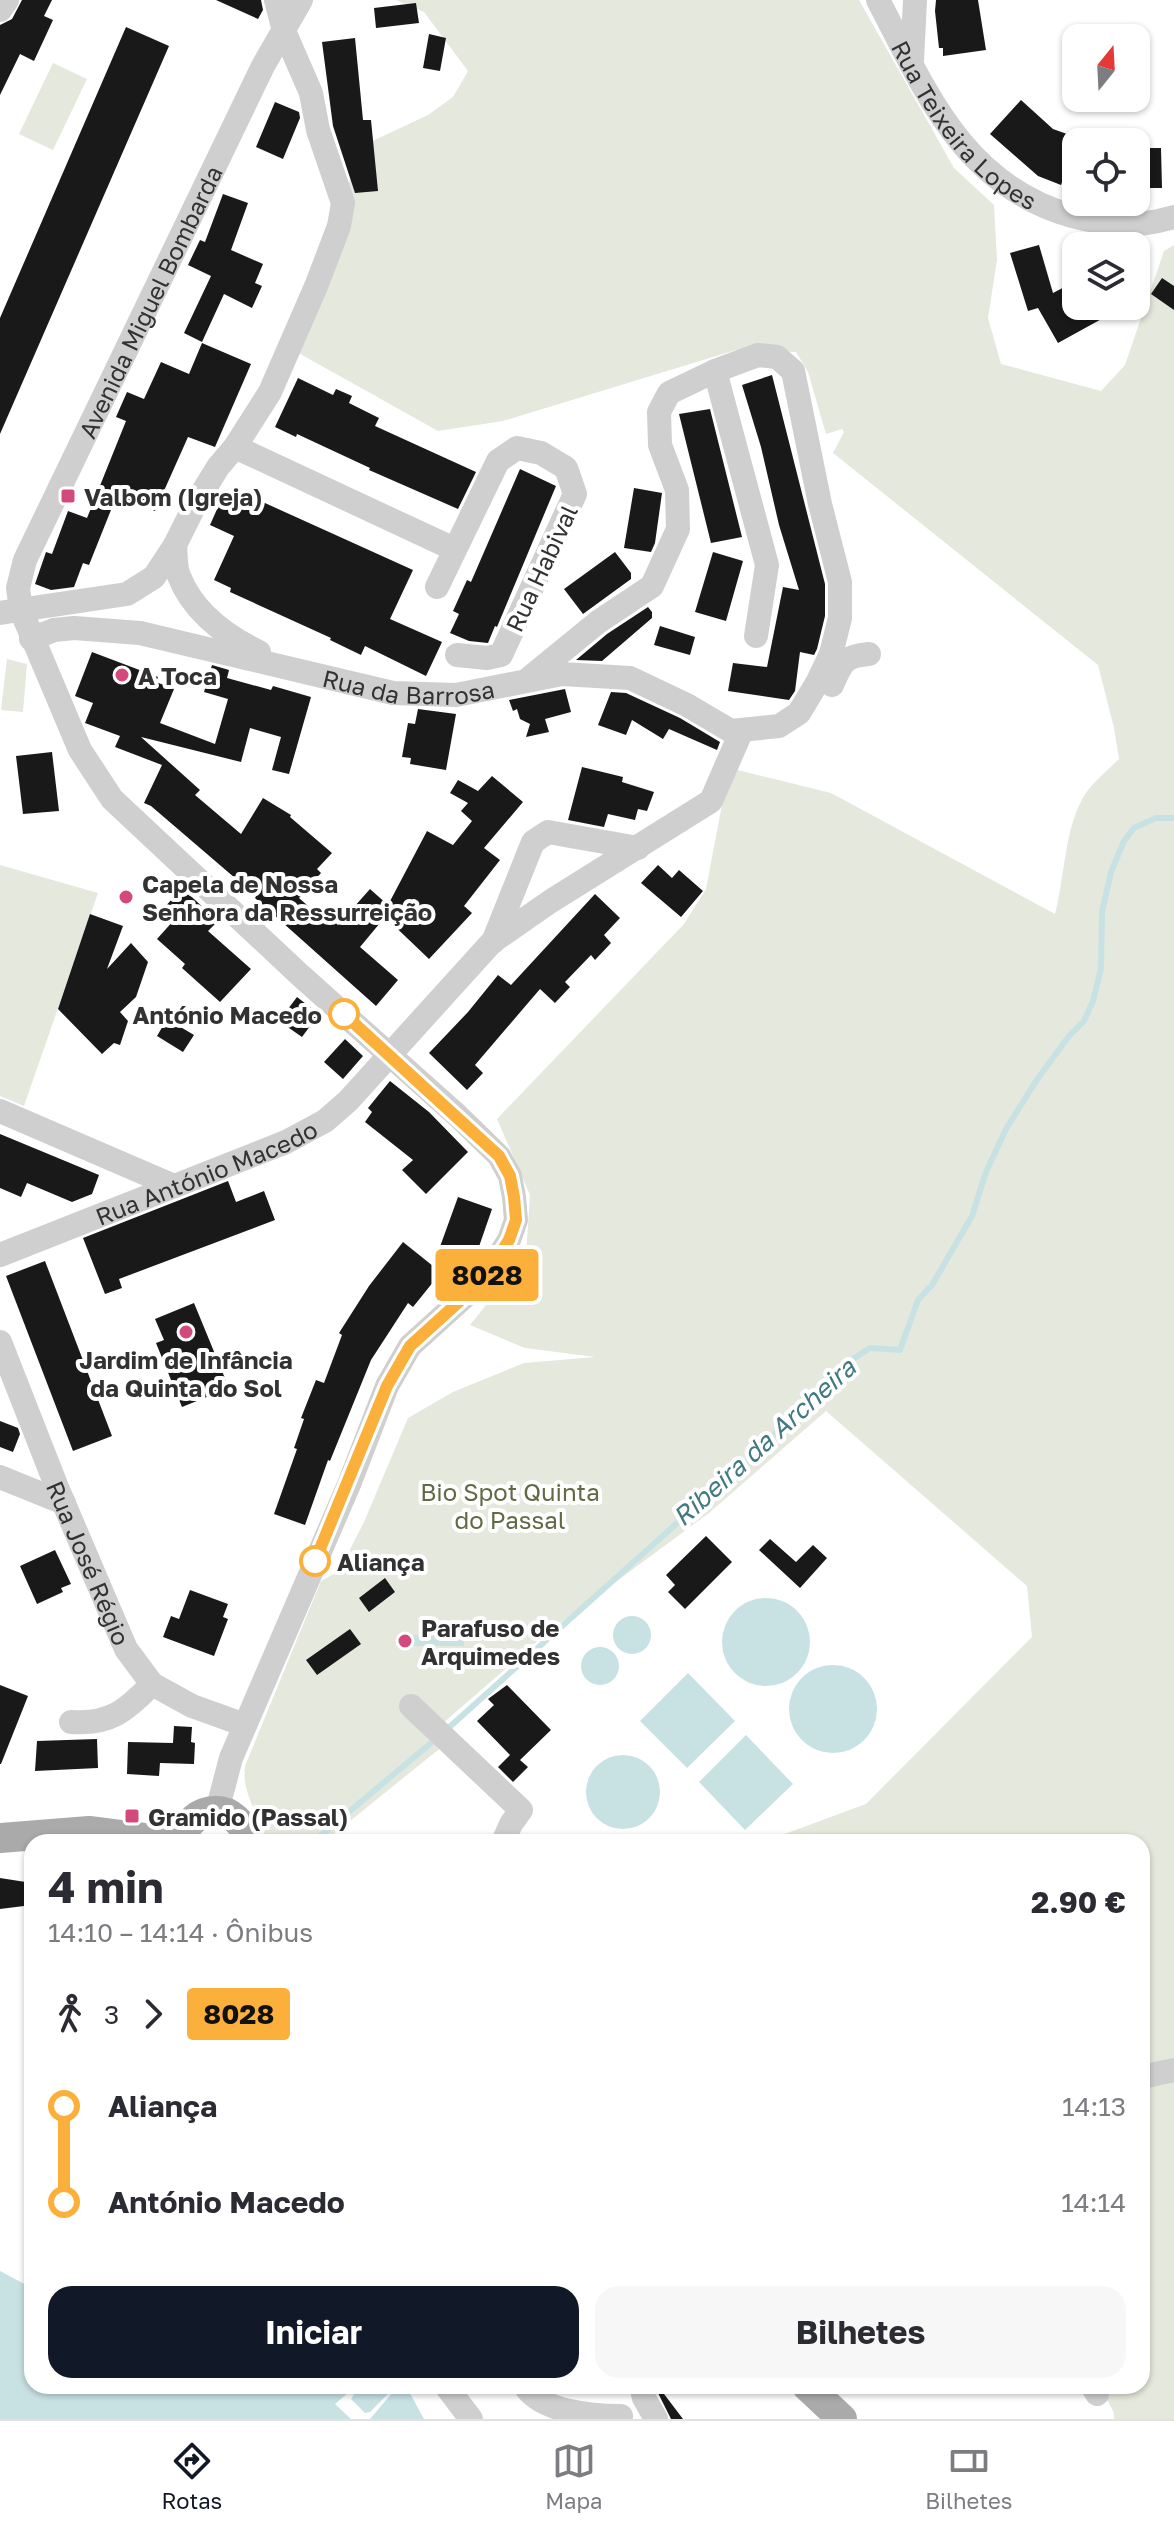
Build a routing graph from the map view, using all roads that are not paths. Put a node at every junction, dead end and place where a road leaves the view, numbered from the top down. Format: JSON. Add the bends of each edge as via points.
{"nodes":[{"id":1,"x":7,"y":0,"type":"edge"},
{"id":2,"x":276,"y":0,"type":"edge"},
{"id":3,"x":301,"y":0,"type":"edge"},
{"id":4,"x":878,"y":0,"type":"edge"},
{"id":5,"x":915,"y":0,"type":"edge"},
{"id":6,"x":0,"y":10,"type":"edge"},
{"id":7,"x":284,"y":31,"type":"junction"},
{"id":8,"x":911,"y":63,"type":"junction"},
{"id":9,"x":1174,"y":217,"type":"edge"},
{"id":10,"x":715,"y":371,"type":"junction"},
{"id":11,"x":235,"y":447,"type":"junction"},
{"id":12,"x":175,"y":545,"type":"junction"},
{"id":13,"x":454,"y":549,"type":"junction"},
{"id":14,"x":437,"y":587,"type":"dead end"},
{"id":15,"x":10,"y":612,"type":"edge"},
{"id":16,"x":756,"y":636,"type":"dead end"},
{"id":17,"x":31,"y":639,"type":"junction"},
{"id":18,"x":869,"y":654,"type":"dead end"},
{"id":19,"x":457,"y":655,"type":"dead end"},
{"id":20,"x":289,"y":668,"type":"junction"},
{"id":21,"x":527,"y":680,"type":"junction"},
{"id":22,"x":799,"y":713,"type":"junction"},
{"id":23,"x":742,"y":730,"type":"junction"},
{"id":24,"x":638,"y":848,"type":"junction"},
{"id":25,"x":492,"y":942,"type":"junction"},
{"id":26,"x":388,"y":1054,"type":"junction"},
{"id":27,"x":0,"y":1111,"type":"edge"},
{"id":28,"x":174,"y":1186,"type":"junction"},
{"id":29,"x":0,"y":1255,"type":"edge"},
{"id":30,"x":0,"y":1342,"type":"edge"},
{"id":31,"x":0,"y":1477,"type":"edge"},
{"id":32,"x":64,"y":1503,"type":"junction"},
{"id":33,"x":152,"y":1684,"type":"junction"},
{"id":34,"x":411,"y":1706,"type":"dead end"},
{"id":35,"x":71,"y":1722,"type":"dead end"},
{"id":36,"x":245,"y":1725,"type":"junction"},
{"id":37,"x":217,"y":1811,"type":"junction"},
{"id":38,"x":51,"y":1834,"type":"edge"},
{"id":39,"x":113,"y":1834,"type":"edge"},
{"id":40,"x":182,"y":1834,"type":"edge"},
{"id":41,"x":244,"y":1834,"type":"edge"},
{"id":42,"x":507,"y":1834,"type":"edge"},
{"id":43,"x":24,"y":1836,"type":"edge"},
{"id":44,"x":0,"y":1838,"type":"edge"},
{"id":45,"x":1174,"y":2070,"type":"edge"},
{"id":46,"x":1150,"y":2075,"type":"edge"},
{"id":47,"x":452,"y":2394,"type":"edge"},
{"id":48,"x":533,"y":2394,"type":"edge"},
{"id":49,"x":643,"y":2394,"type":"edge"},
{"id":50,"x":815,"y":2394,"type":"edge"},
{"id":51,"x":621,"y":2416,"type":"dead end"},
{"id":52,"x":471,"y":2419,"type":"edge"},
{"id":53,"x":656,"y":2419,"type":"edge"},
{"id":54,"x":842,"y":2419,"type":"edge"}],
"edges":[{"from":1,"to":6,"type":"street"},
{"from":2,"to":7,"type":"street"},
{"from":3,"to":7,"type":"street","name":"Avenida Miguel Bombarda"},
{"from":4,"to":8,"type":"street","name":"Rua Teixeira Lopes"},
{"from":5,"to":8,"type":"street"},
{"from":7,"to":11,"type":"street","via":[[311,93],[343,203],[339,226],[270,392]]},
{"from":7,"to":15,"type":"street","name":"Avenida Miguel Bombarda","via":[[25,560]]},
{"from":8,"to":9,"type":"street","name":"Rua Teixeira Lopes","via":[[969,154],[1009,188],[1054,211],[1106,225]]},
{"from":10,"to":16,"type":"street","via":[[767,565]]},
{"from":10,"to":21,"type":"street","via":[[669,393],[659,412],[660,445],[677,490],[678,529],[652,586]]},
{"from":10,"to":22,"type":"street","via":[[758,355],[777,357],[793,371],[840,582],[840,618],[831,654]]},
{"from":11,"to":12,"type":"street","via":[[203,491]]},
{"from":11,"to":13,"type":"street"},
{"from":12,"to":15,"type":"street","via":[[154,577],[127,594]]},
{"from":12,"to":20,"type":"street","name":"Rua da Barrosa","via":[[177,574],[205,615],[235,640]]},
{"from":13,"to":14,"type":"street","name":"Rua Habival"},
{"from":13,"to":19,"type":"street","name":"Rua Habival","via":[[498,461],[517,448],[541,453],[566,468],[575,494],[501,655]]},
{"from":15,"to":17,"type":"street"},
{"from":17,"to":20,"type":"street","name":"Rua da Barrosa","via":[[54,630],[112,629]]},
{"from":17,"to":26,"type":"street","via":[[80,750],[112,799]]},
{"from":18,"to":22,"type":"street","via":[[853,655],[842,663],[822,703]]},
{"from":20,"to":21,"type":"street","name":"Rua da Barrosa","via":[[393,693],[456,695]]},
{"from":21,"to":23,"type":"street","name":"Rua da Barrosa","via":[[562,674],[630,678],[731,731]]},
{"from":22,"to":23,"type":"street","via":[[779,726]]},
{"from":23,"to":24,"type":"street","via":[[711,801]]},
{"from":24,"to":25,"type":"street"},
{"from":24,"to":25,"type":"street","via":[[548,832],[533,842]]},
{"from":25,"to":26,"type":"street","name":"Rua António Macedo"},
{"from":26,"to":28,"type":"street","name":"Rua António Macedo","via":[[325,1121]]},
{"from":26,"to":36,"type":"street","via":[[499,1156],[510,1176],[516,1220],[484,1279],[410,1346],[387,1386]]},
{"from":27,"to":28,"type":"street"},
{"from":28,"to":29,"type":"street","name":"Rua António Macedo"},
{"from":30,"to":32,"type":"street","name":"Rua José Régio"},
{"from":31,"to":32,"type":"street"},
{"from":32,"to":33,"type":"street","name":"Rua José Régio","via":[[126,1649]]},
{"from":33,"to":35,"type":"street","via":[[111,1718]]},
{"from":33,"to":36,"type":"street","name":"Rua José Régio"},
{"from":34,"to":42,"type":"street","via":[[521,1810]]},
{"from":36,"to":37,"type":"street"},
{"from":37,"to":40,"type":"main road","via":[[202,1813]]},
{"from":37,"to":41,"type":"main road","via":[[238,1820]]},
{"from":38,"to":39,"type":"main road"},
{"from":43,"to":44,"type":"main road"},
{"from":45,"to":46,"type":"street"},
{"from":47,"to":52,"type":"street"},
{"from":48,"to":51,"type":"street","via":[[561,2410]]},
{"from":49,"to":53,"type":"street"},
{"from":50,"to":54,"type":"main road"}]}
